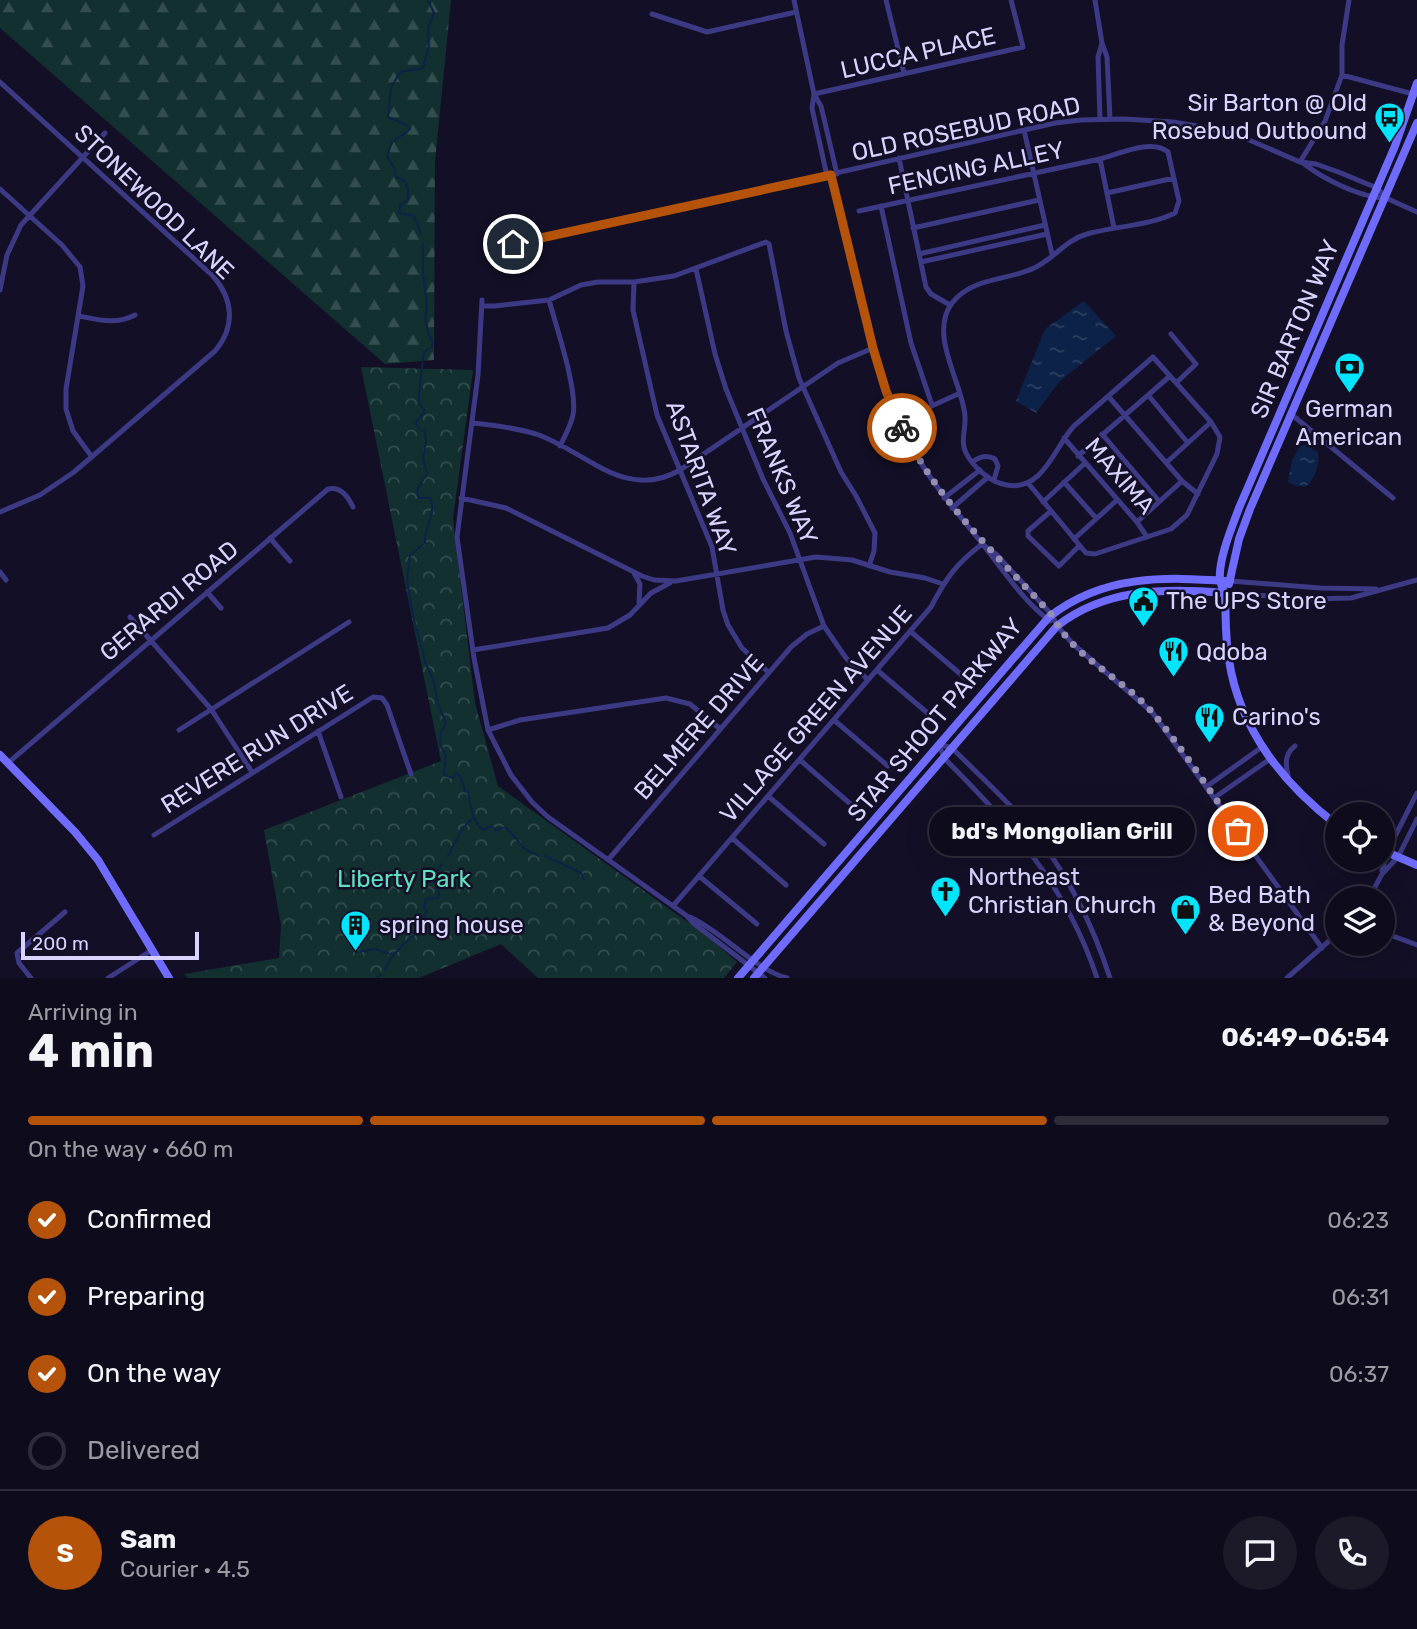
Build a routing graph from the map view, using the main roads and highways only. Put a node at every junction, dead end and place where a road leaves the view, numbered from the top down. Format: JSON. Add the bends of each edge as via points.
{"nodes":[{"id":1,"x":1417,"y":83,"type":"edge"},
{"id":2,"x":1415,"y":95,"type":"edge"},
{"id":3,"x":1417,"y":123,"type":"edge"},
{"id":4,"x":1225,"y":581,"type":"junction"},
{"id":5,"x":1225,"y":593,"type":"junction"},
{"id":6,"x":0,"y":755,"type":"edge"},
{"id":7,"x":1325,"y":816,"type":"edge"},
{"id":8,"x":1395,"y":856,"type":"edge"},
{"id":9,"x":1417,"y":865,"type":"edge"},
{"id":10,"x":760,"y":974,"type":"edge"},
{"id":11,"x":169,"y":978,"type":"edge"},
{"id":12,"x":738,"y":978,"type":"edge"}],
"edges":[{"from":1,"to":2,"type":"main road","name":"SIR BARTON WAY"},
{"from":2,"to":4,"type":"main road","name":"SIR BARTON WAY","via":[[1232,527]]},
{"from":3,"to":4,"type":"main road","name":"SIR BARTON WAY","via":[[1244,524]]},
{"from":4,"to":5,"type":"main road"},
{"from":4,"to":12,"type":"main road","name":"STAR SHOOT PARKWAY","via":[[1116,583],[1085,594],[1049,617]]},
{"from":5,"to":7,"type":"main road","via":[[1226,640],[1235,686],[1262,747],[1289,783]]},
{"from":5,"to":10,"type":"main road","name":"STAR SHOOT PARKWAY","via":[[1131,593],[1091,604],[1057,626]]},
{"from":6,"to":11,"type":"main road","via":[[90,850]]},
{"from":8,"to":9,"type":"main road"}]}
